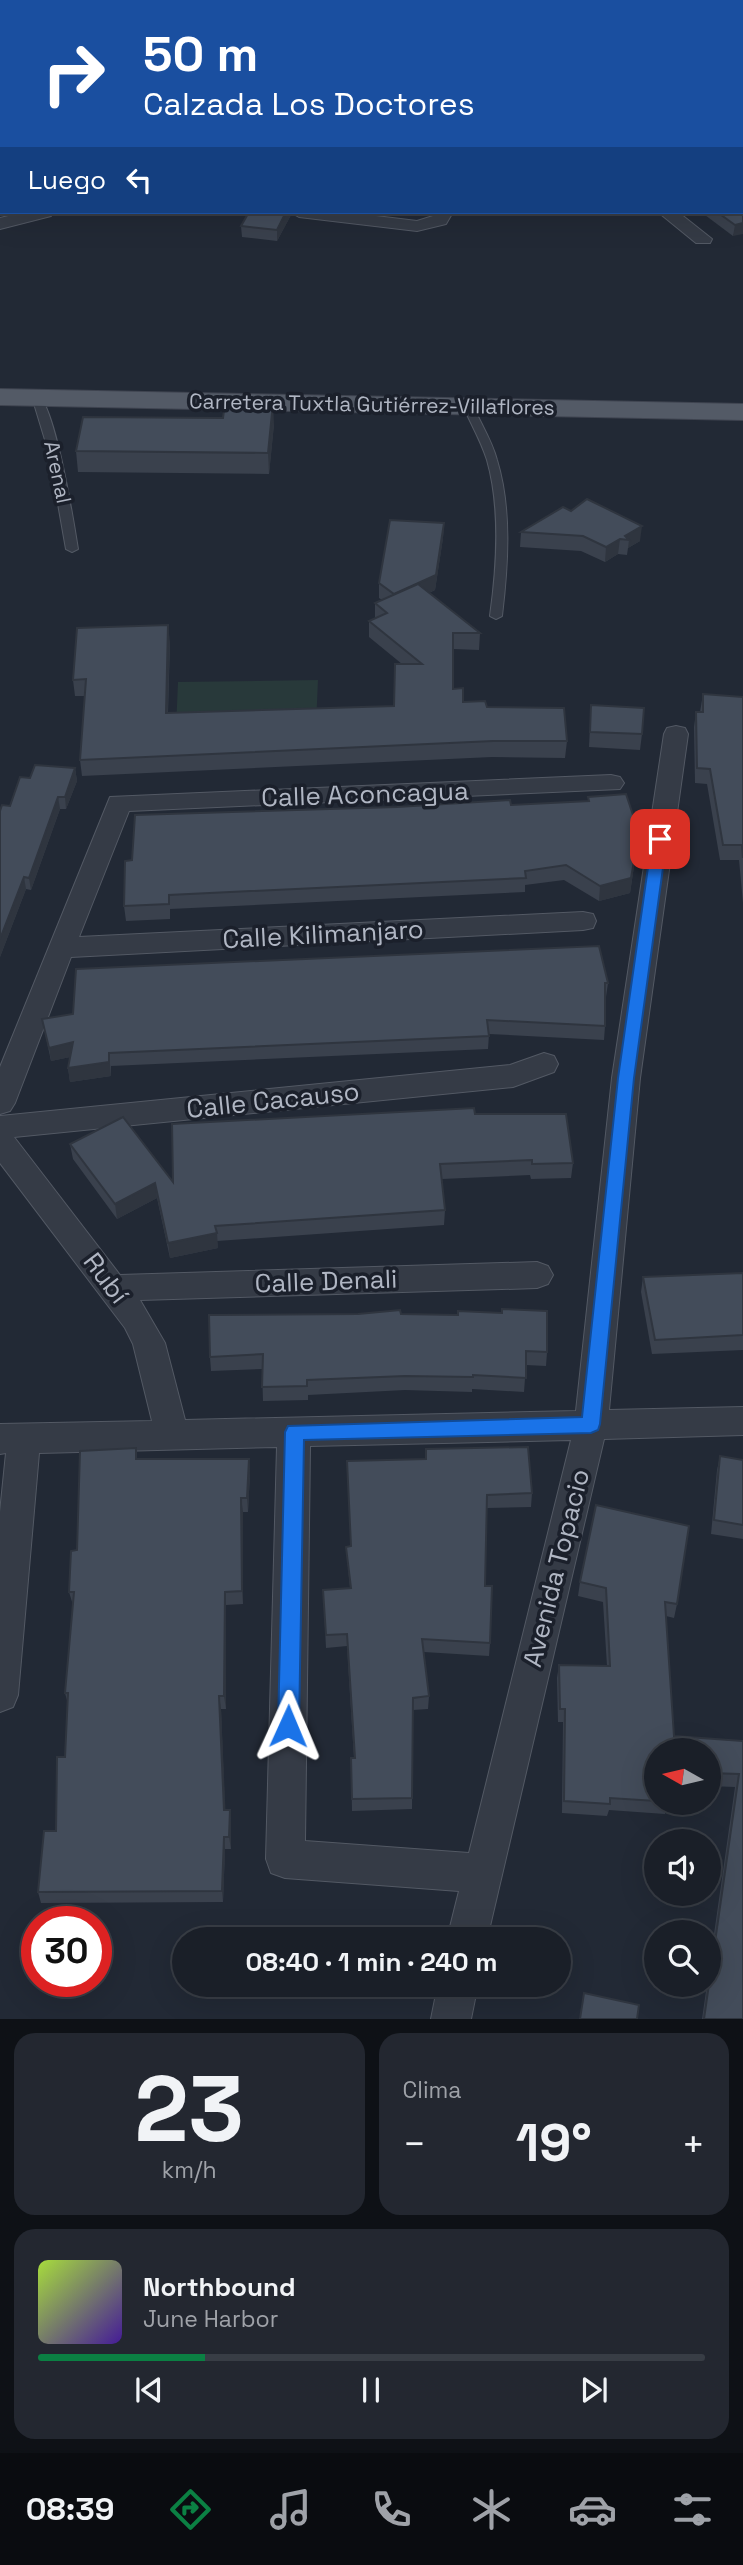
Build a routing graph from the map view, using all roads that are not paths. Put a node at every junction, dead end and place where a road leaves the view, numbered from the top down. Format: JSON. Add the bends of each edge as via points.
{"nodes":[{"id":1,"x":38,"y":214,"type":"edge"},
{"id":2,"x":316,"y":214,"type":"edge"},
{"id":3,"x":670,"y":214,"type":"edge"},
{"id":4,"x":437,"y":218,"type":"edge"},
{"id":5,"x":0,"y":224,"type":"edge"},
{"id":6,"x":703,"y":239,"type":"dead end"},
{"id":7,"x":0,"y":397,"type":"edge"},
{"id":8,"x":37,"y":397,"type":"junction"},
{"id":9,"x":468,"y":406,"type":"junction"},
{"id":10,"x":743,"y":412,"type":"edge"},
{"id":11,"x":72,"y":549,"type":"dead end"},
{"id":12,"x":496,"y":616,"type":"dead end"},
{"id":13,"x":676,"y":734,"type":"dead end"},
{"id":14,"x":611,"y":783,"type":"dead end"},
{"id":15,"x":583,"y":921,"type":"dead end"},
{"id":16,"x":63,"y":948,"type":"junction"},
{"id":17,"x":544,"y":1064,"type":"dead end"},
{"id":18,"x":0,"y":1103,"type":"edge"},
{"id":19,"x":0,"y":1127,"type":"edge"},
{"id":20,"x":0,"y":1140,"type":"edge"},
{"id":21,"x":537,"y":1275,"type":"dead end"},
{"id":22,"x":115,"y":1288,"type":"junction"},
{"id":23,"x":743,"y":1421,"type":"edge"},
{"id":24,"x":591,"y":1424,"type":"junction"},
{"id":25,"x":294,"y":1432,"type":"junction"},
{"id":26,"x":172,"y":1435,"type":"junction"},
{"id":27,"x":12,"y":1439,"type":"edge"},
{"id":28,"x":0,"y":1695,"type":"edge"},
{"id":29,"x":480,"y":1873,"type":"junction"},
{"id":30,"x":469,"y":1927,"type":"edge"},
{"id":31,"x":455,"y":1997,"type":"edge"},
{"id":32,"x":451,"y":2019,"type":"edge"}],
"edges":[{"from":1,"to":5,"type":"street"},
{"from":2,"to":4,"type":"street","via":[[416,226]]},
{"from":3,"to":6,"type":"street"},
{"from":7,"to":8,"type":"main road","name":"Carretera Tuxtla Gutiérrez-Villaflores"},
{"from":8,"to":9,"type":"main road","name":"Carretera Tuxtla Gutiérrez-Villaflores"},
{"from":8,"to":11,"type":"lane","name":"Arenal","via":[[48,425]]},
{"from":9,"to":10,"type":"main road","name":"Carretera Tuxtla Gutiérrez-Villaflores"},
{"from":9,"to":12,"type":"lane","via":[[493,463],[501,586]]},
{"from":13,"to":24,"type":"street","name":"Avenida Topacio","via":[[626,1078]]},
{"from":14,"to":16,"type":"street","name":"Calle Aconcagua","via":[[119,803]]},
{"from":15,"to":16,"type":"street","name":"Calle Kilimanjaro"},
{"from":16,"to":18,"type":"street"},
{"from":17,"to":19,"type":"street","name":"Calle Cacauso","via":[[513,1076]]},
{"from":20,"to":22,"type":"street","name":"Rubí"},
{"from":21,"to":22,"type":"street","name":"Calle Denali"},
{"from":22,"to":26,"type":"street","name":"Rubí","via":[[149,1343]]},
{"from":23,"to":24,"type":"street"},
{"from":24,"to":25,"type":"street"},
{"from":24,"to":29,"type":"street","name":"Avenida Topacio"},
{"from":25,"to":26,"type":"street"},
{"from":25,"to":29,"type":"street","via":[[285,1859]]},
{"from":26,"to":27,"type":"street"},
{"from":27,"to":28,"type":"street"},
{"from":29,"to":30,"type":"street","name":"Avenida Topacio"},
{"from":31,"to":32,"type":"street"}]}
